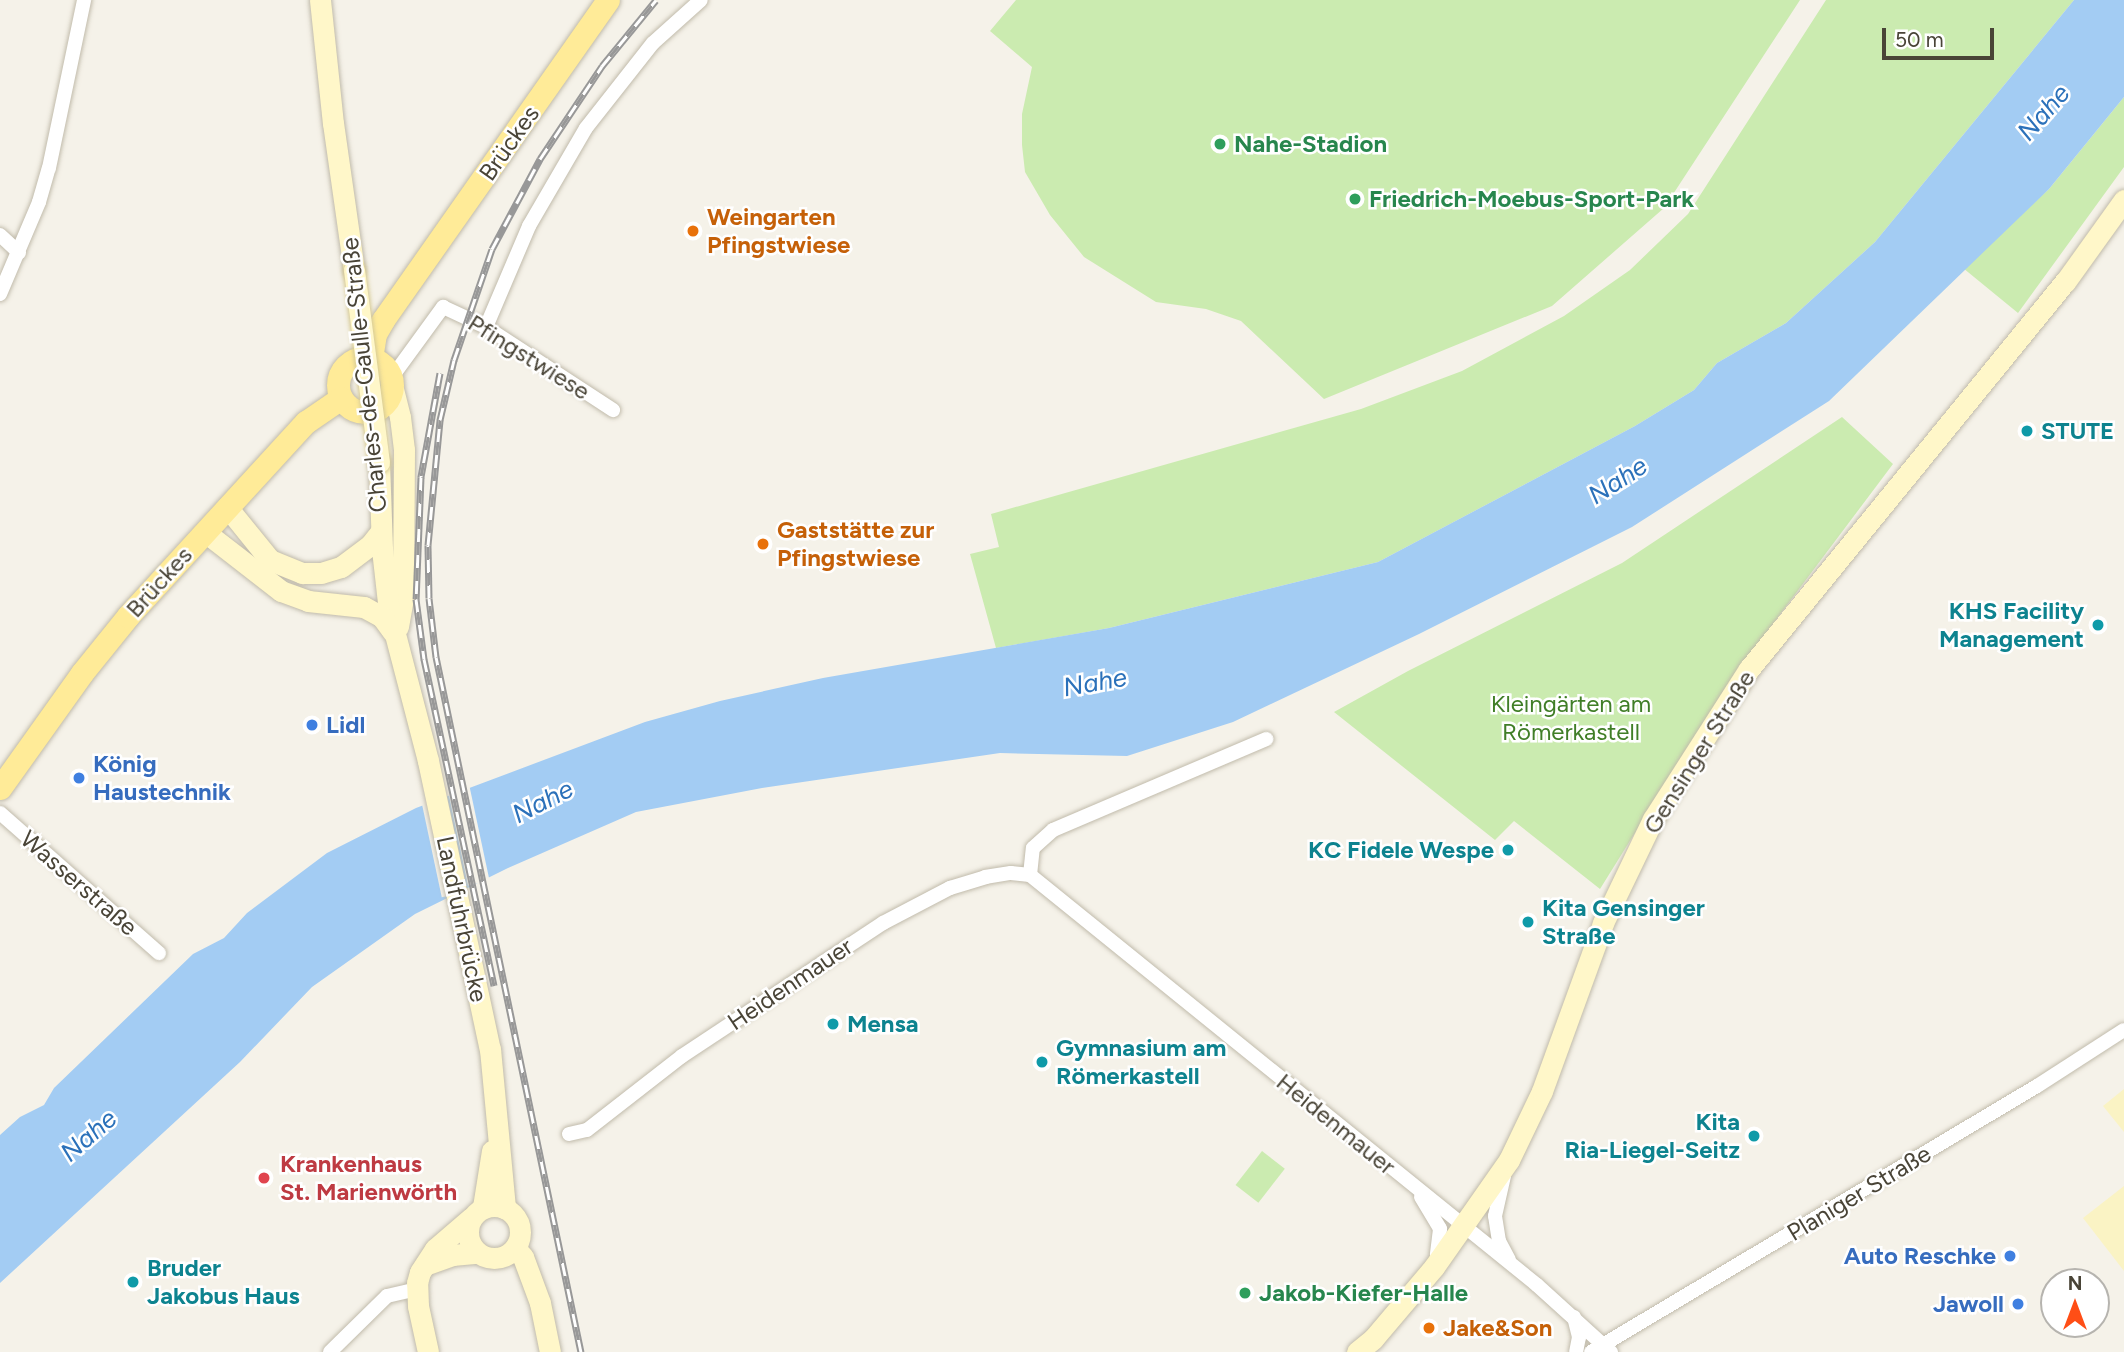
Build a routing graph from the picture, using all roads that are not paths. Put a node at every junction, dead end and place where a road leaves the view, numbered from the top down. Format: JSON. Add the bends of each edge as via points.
{"nodes":[{"id":1,"x":84,"y":0,"type":"edge"},
{"id":2,"x":320,"y":0,"type":"edge"},
{"id":3,"x":608,"y":0,"type":"edge"},
{"id":4,"x":701,"y":0,"type":"edge"},
{"id":5,"x":2124,"y":200,"type":"edge"},
{"id":6,"x":0,"y":234,"type":"edge"},
{"id":7,"x":19,"y":253,"type":"junction"},
{"id":8,"x":0,"y":294,"type":"edge"},
{"id":9,"x":486,"y":327,"type":"junction"},
{"id":10,"x":372,"y":359,"type":"junction"},
{"id":11,"x":392,"y":383,"type":"junction"},
{"id":12,"x":341,"y":398,"type":"junction"},
{"id":13,"x":613,"y":410,"type":"dead end"},
{"id":14,"x":227,"y":507,"type":"junction"},
{"id":15,"x":205,"y":531,"type":"junction"},
{"id":16,"x":382,"y":531,"type":"junction"},
{"id":17,"x":395,"y":636,"type":"junction"},
{"id":18,"x":1266,"y":739,"type":"dead end"},
{"id":19,"x":0,"y":788,"type":"edge"},
{"id":20,"x":434,"y":788,"type":"joint"},
{"id":21,"x":0,"y":813,"type":"edge"},
{"id":22,"x":1030,"y":875,"type":"junction"},
{"id":23,"x":159,"y":953,"type":"dead end"},
{"id":24,"x":2124,"y":1030,"type":"edge"},
{"id":25,"x":496,"y":1105,"type":"junction"},
{"id":26,"x":569,"y":1134,"type":"dead end"},
{"id":27,"x":1509,"y":1160,"type":"junction"},
{"id":28,"x":1415,"y":1187,"type":"junction"},
{"id":29,"x":505,"y":1208,"type":"junction"},
{"id":30,"x":477,"y":1213,"type":"junction"},
{"id":31,"x":1465,"y":1227,"type":"junction"},
{"id":32,"x":477,"y":1252,"type":"junction"},
{"id":33,"x":507,"y":1253,"type":"junction"},
{"id":34,"x":1511,"y":1264,"type":"junction"},
{"id":35,"x":423,"y":1266,"type":"junction"},
{"id":36,"x":1434,"y":1267,"type":"junction"},
{"id":37,"x":417,"y":1289,"type":"junction"},
{"id":38,"x":1574,"y":1317,"type":"junction"},
{"id":39,"x":1607,"y":1348,"type":"edge"},
{"id":40,"x":330,"y":1352,"type":"edge"},
{"id":41,"x":428,"y":1352,"type":"edge"},
{"id":42,"x":550,"y":1352,"type":"edge"},
{"id":43,"x":1357,"y":1352,"type":"edge"},
{"id":44,"x":1576,"y":1352,"type":"edge"},
{"id":45,"x":1591,"y":1352,"type":"edge"}],
"edges":[{"from":1,"to":7,"type":"street","via":[[49,168]]},
{"from":2,"to":16,"type":"street","name":"Charles-de-Gaulle-Straße","bridge":true,"via":[[379,462]]},
{"from":3,"to":10,"type":"main road","name":"Brückes","via":[[383,320],[375,334]]},
{"from":4,"to":9,"type":"street","via":[[653,43],[586,128],[530,226]]},
{"from":5,"to":27,"type":"street","name":"Gensinger Straße","via":[[2065,282],[1742,680],[1648,830],[1603,923],[1542,1091]]},
{"from":6,"to":7,"type":"street"},
{"from":7,"to":8,"type":"street"},
{"from":9,"to":11,"type":"street","name":"Pfingstwiese","via":[[443,307]]},
{"from":9,"to":13,"type":"street","name":"Pfingstwiese"},
{"from":10,"to":11,"type":"main road","via":[[384,365]]},
{"from":10,"to":12,"type":"main road","via":[[354,360],[341,372]]},
{"from":11,"to":12,"type":"main road","via":[[385,404],[370,412],[353,410]]},
{"from":11,"to":17,"type":"street","via":[[404,450],[403,598]]},
{"from":12,"to":14,"type":"main road","name":"Brückes","via":[[306,422]]},
{"from":14,"to":15,"type":"main road","name":"Brückes"},
{"from":14,"to":16,"type":"street","via":[[270,560],[302,573],[341,567]]},
{"from":15,"to":17,"type":"street","via":[[281,591],[308,601],[364,607],[382,617]]},
{"from":15,"to":19,"type":"main road","name":"Brückes","via":[[82,673]]},
{"from":16,"to":17,"type":"street","name":"Charles-de-Gaulle-Straße"},
{"from":17,"to":20,"type":"street","name":"Charles-de-Gaulle-Straße"},
{"from":18,"to":22,"type":"street","via":[[1053,830],[1033,848]]},
{"from":20,"to":25,"type":"street","name":"Landfuhrbrücke","via":[[489,1049]]},
{"from":21,"to":23,"type":"street","name":"Wasserstraße"},
{"from":22,"to":26,"type":"street","name":"Heidenmauer","via":[[985,877],[950,888],[883,923],[682,1056],[587,1130]]},
{"from":22,"to":28,"type":"street","name":"Heidenmauer"},
{"from":24,"to":39,"type":"street","name":"Planiger Straße"},
{"from":25,"to":29,"type":"street"},
{"from":25,"to":30,"type":"street"},
{"from":27,"to":31,"type":"street","name":"Gensinger Straße"},
{"from":27,"to":34,"type":"street","via":[[1495,1216],[1499,1241]]},
{"from":28,"to":31,"type":"street","name":"Heidenmauer"},
{"from":28,"to":36,"type":"street","name":"Heidenmauer","via":[[1440,1229]]},
{"from":29,"to":30,"type":"street"},
{"from":29,"to":33,"type":"street","via":[[519,1226],[519,1237]]},
{"from":30,"to":32,"type":"street","via":[[467,1233]]},
{"from":30,"to":35,"type":"street"},
{"from":31,"to":34,"type":"street","name":"Heidenmauer"},
{"from":31,"to":36,"type":"street","name":"Gensinger Straße"},
{"from":32,"to":33,"type":"street","via":[[488,1258]]},
{"from":32,"to":35,"type":"street"},
{"from":33,"to":42,"type":"street","via":[[523,1257],[540,1303]]},
{"from":34,"to":38,"type":"street","name":"Heidenmauer"},
{"from":35,"to":37,"type":"street"},
{"from":36,"to":43,"type":"street","name":"Gensinger Straße"},
{"from":37,"to":40,"type":"street","via":[[387,1296]]},
{"from":37,"to":41,"type":"street"},
{"from":38,"to":39,"type":"street","name":"Heidenmauer"},
{"from":38,"to":44,"type":"street","via":[[1579,1337]]},
{"from":39,"to":45,"type":"street","name":"Planiger Straße"}]}
